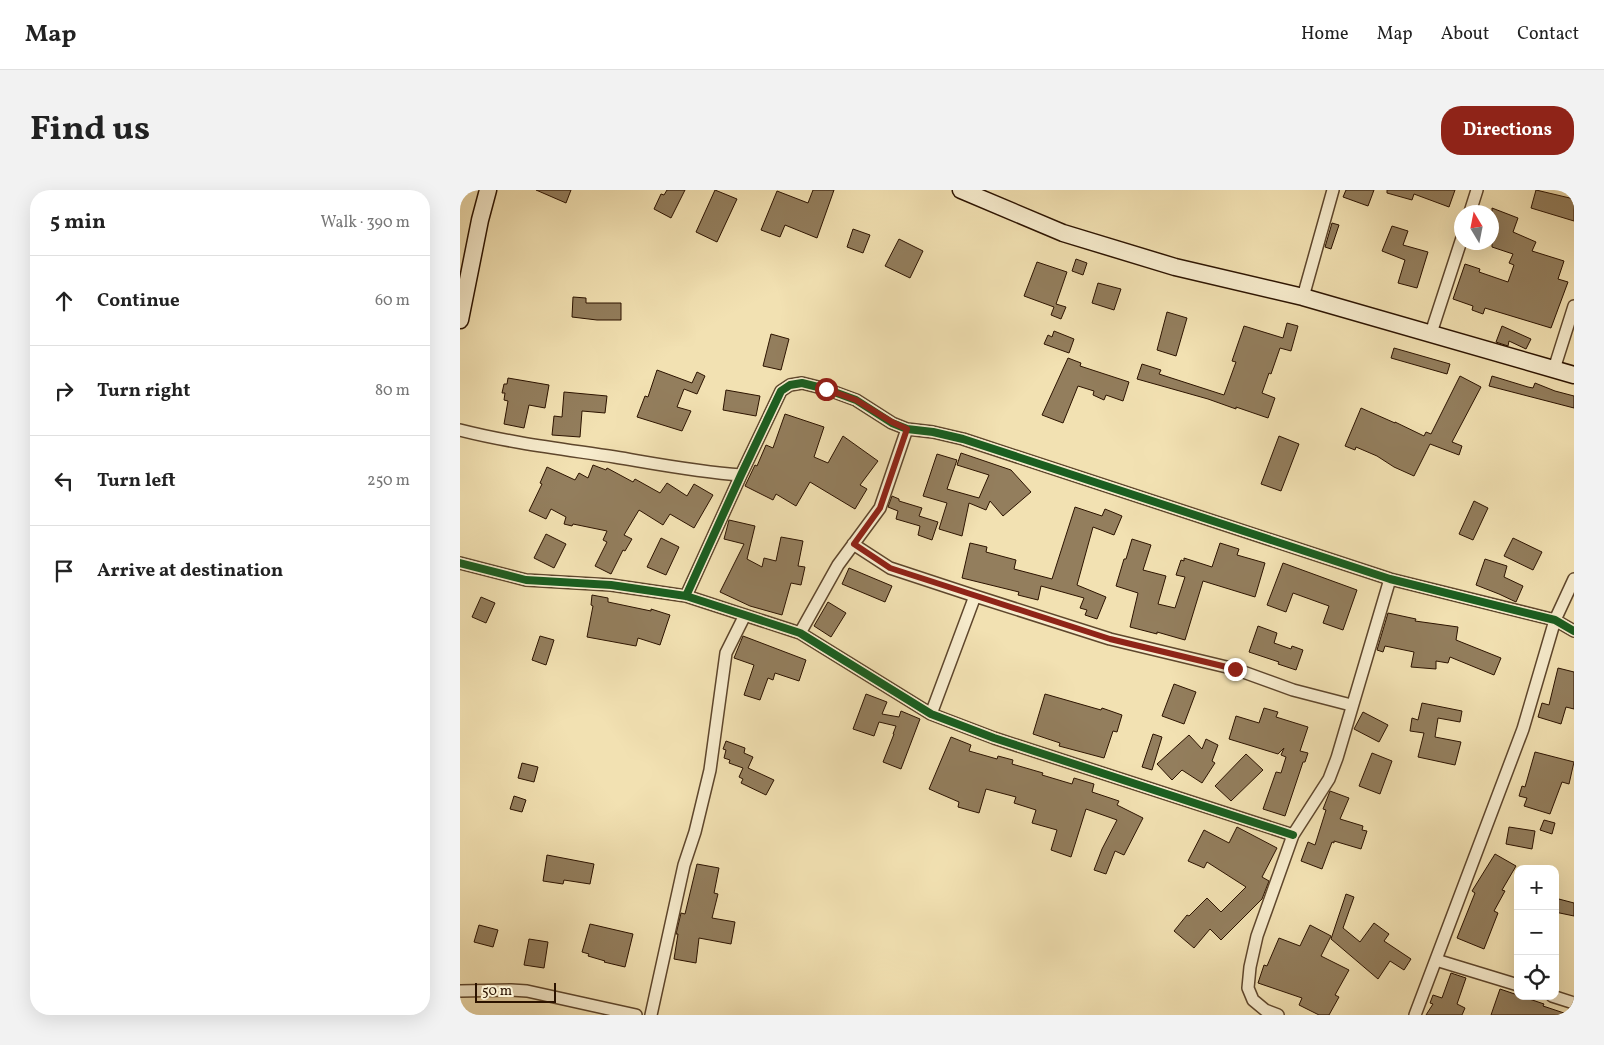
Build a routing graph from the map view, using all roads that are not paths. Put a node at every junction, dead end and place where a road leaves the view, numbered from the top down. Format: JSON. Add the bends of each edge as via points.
{"nodes":[{"id":1,"x":488,"y":190,"type":"edge"},
{"id":2,"x":961,"y":190,"type":"edge"},
{"id":3,"x":1333,"y":190,"type":"edge"},
{"id":4,"x":1477,"y":190,"type":"edge"},
{"id":5,"x":1472,"y":205,"type":"edge"},
{"id":6,"x":1458,"y":250,"type":"edge"},
{"id":7,"x":1304,"y":297,"type":"junction"},
{"id":8,"x":1574,"y":306,"type":"edge"},
{"id":9,"x":460,"y":320,"type":"edge"},
{"id":10,"x":1431,"y":333,"type":"junction"},
{"id":11,"x":1554,"y":370,"type":"junction"},
{"id":12,"x":1574,"y":375,"type":"edge"},
{"id":13,"x":907,"y":429,"type":"junction"},
{"id":14,"x":460,"y":430,"type":"edge"},
{"id":15,"x":741,"y":475,"type":"junction"},
{"id":16,"x":854,"y":544,"type":"junction"},
{"id":17,"x":460,"y":562,"type":"edge"},
{"id":18,"x":1574,"y":578,"type":"edge"},
{"id":19,"x":1390,"y":579,"type":"junction"},
{"id":20,"x":686,"y":596,"type":"junction"},
{"id":21,"x":974,"y":596,"type":"junction"},
{"id":22,"x":745,"y":615,"type":"junction"},
{"id":23,"x":1555,"y":620,"type":"junction"},
{"id":24,"x":1574,"y":631,"type":"edge"},
{"id":25,"x":800,"y":633,"type":"junction"},
{"id":26,"x":1351,"y":705,"type":"junction"},
{"id":27,"x":931,"y":714,"type":"junction"},
{"id":28,"x":1293,"y":835,"type":"junction"},
{"id":29,"x":1436,"y":960,"type":"junction"},
{"id":30,"x":1514,"y":985,"type":"edge"},
{"id":31,"x":460,"y":991,"type":"edge"},
{"id":32,"x":1559,"y":998,"type":"edge"},
{"id":33,"x":1574,"y":1003,"type":"edge"},
{"id":34,"x":636,"y":1015,"type":"edge"},
{"id":35,"x":651,"y":1015,"type":"edge"},
{"id":36,"x":1278,"y":1015,"type":"edge"},
{"id":37,"x":1415,"y":1015,"type":"edge"}],
"edges":[{"from":1,"to":9,"type":"street"},
{"from":2,"to":7,"type":"street","via":[[1063,233],[1175,267]]},
{"from":3,"to":7,"type":"street"},
{"from":4,"to":5,"type":"street"},
{"from":6,"to":10,"type":"street"},
{"from":7,"to":10,"type":"street"},
{"from":8,"to":11,"type":"street"},
{"from":10,"to":11,"type":"street"},
{"from":11,"to":12,"type":"street"},
{"from":13,"to":15,"type":"street","via":[[856,400],[826,389],[790,385],[781,391]]},
{"from":13,"to":16,"type":"street","via":[[880,508]]},
{"from":13,"to":19,"type":"street","via":[[963,439]]},
{"from":14,"to":15,"type":"street","via":[[499,440],[701,472]]},
{"from":15,"to":20,"type":"street"},
{"from":16,"to":21,"type":"street","via":[[890,568]]},
{"from":16,"to":25,"type":"street","via":[[838,565]]},
{"from":17,"to":20,"type":"street","via":[[526,580],[610,584]]},
{"from":18,"to":23,"type":"street"},
{"from":19,"to":23,"type":"street"},
{"from":19,"to":26,"type":"street"},
{"from":20,"to":22,"type":"street"},
{"from":21,"to":26,"type":"street","via":[[1110,639],[1235,669],[1293,690]]},
{"from":21,"to":27,"type":"street"},
{"from":22,"to":25,"type":"street"},
{"from":22,"to":35,"type":"street","via":[[726,653],[710,770],[684,866]]},
{"from":23,"to":24,"type":"street"},
{"from":23,"to":29,"type":"street","via":[[1523,729]]},
{"from":25,"to":27,"type":"street"},
{"from":26,"to":28,"type":"street","via":[[1329,779]]},
{"from":27,"to":28,"type":"street","via":[[994,738]]},
{"from":28,"to":36,"type":"street","via":[[1257,936],[1248,988],[1254,1000],[1265,1010]]},
{"from":29,"to":30,"type":"street"},
{"from":29,"to":37,"type":"street"},
{"from":31,"to":34,"type":"street","via":[[527,991]]},
{"from":32,"to":33,"type":"street"}]}
